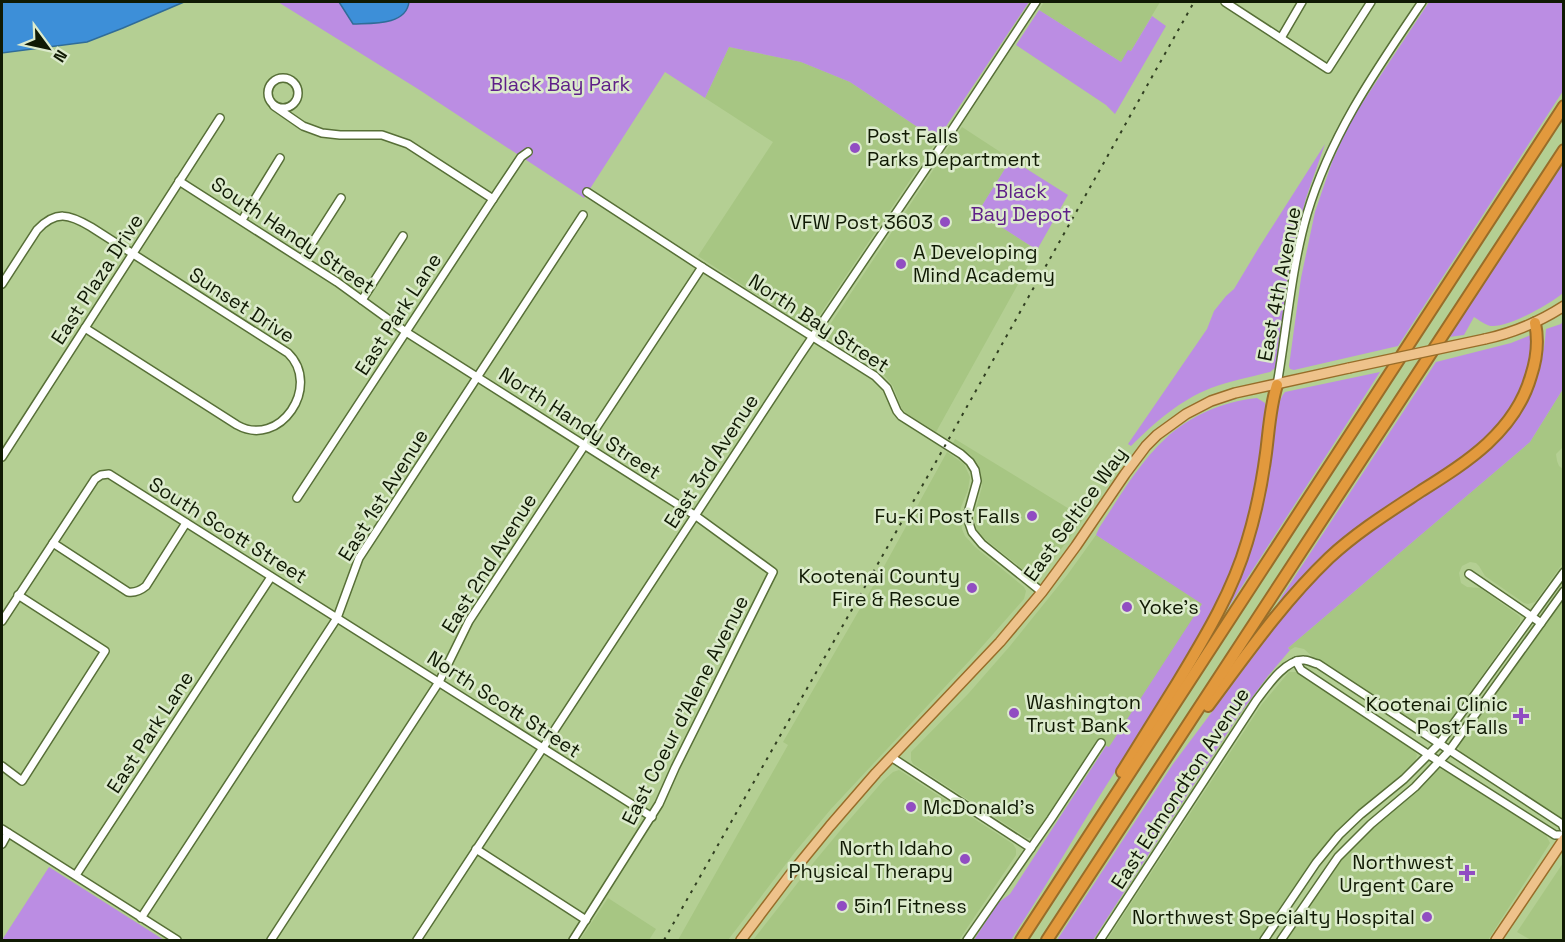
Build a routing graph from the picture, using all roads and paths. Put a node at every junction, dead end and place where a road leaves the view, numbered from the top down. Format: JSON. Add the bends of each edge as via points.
{"nodes":[{"id":1,"x":1036,"y":2,"type":"edge"},
{"id":2,"x":1225,"y":2,"type":"edge"},
{"id":3,"x":1302,"y":2,"type":"edge"},
{"id":4,"x":1371,"y":2,"type":"edge"},
{"id":5,"x":1422,"y":2,"type":"edge"},
{"id":6,"x":1281,"y":38,"type":"junction"},
{"id":7,"x":296,"y":101,"type":"junction"},
{"id":8,"x":274,"y":106,"type":"junction"},
{"id":9,"x":1563,"y":106,"type":"edge"},
{"id":10,"x":220,"y":118,"type":"dead end"},
{"id":11,"x":303,"y":126,"type":"junction"},
{"id":12,"x":1563,"y":150,"type":"edge"},
{"id":13,"x":528,"y":152,"type":"dead end"},
{"id":14,"x":280,"y":158,"type":"dead end"},
{"id":15,"x":179,"y":180,"type":"junction"},
{"id":16,"x":587,"y":192,"type":"dead end"},
{"id":17,"x":341,"y":198,"type":"dead end"},
{"id":18,"x":493,"y":199,"type":"junction"},
{"id":19,"x":583,"y":215,"type":"dead end"},
{"id":20,"x":242,"y":220,"type":"junction"},
{"id":21,"x":403,"y":236,"type":"dead end"},
{"id":22,"x":133,"y":254,"type":"junction"},
{"id":23,"x":302,"y":259,"type":"junction"},
{"id":24,"x":702,"y":267,"type":"junction"},
{"id":25,"x":2,"y":284,"type":"edge"},
{"id":26,"x":362,"y":300,"type":"junction"},
{"id":27,"x":1563,"y":306,"type":"edge"},
{"id":28,"x":1535,"y":323,"type":"junction"},
{"id":29,"x":85,"y":328,"type":"junction"},
{"id":30,"x":406,"y":332,"type":"junction"},
{"id":31,"x":814,"y":337,"type":"junction"},
{"id":32,"x":477,"y":377,"type":"junction"},
{"id":33,"x":1277,"y":385,"type":"junction"},
{"id":34,"x":584,"y":445,"type":"junction"},
{"id":35,"x":2,"y":457,"type":"edge"},
{"id":36,"x":297,"y":498,"type":"dead end"},
{"id":37,"x":696,"y":516,"type":"junction"},
{"id":38,"x":186,"y":523,"type":"junction"},
{"id":39,"x":52,"y":543,"type":"junction"},
{"id":40,"x":1563,"y":572,"type":"edge"},
{"id":41,"x":1469,"y":574,"type":"dead end"},
{"id":42,"x":271,"y":577,"type":"junction"},
{"id":43,"x":1563,"y":591,"type":"edge"},
{"id":44,"x":1042,"y":592,"type":"junction"},
{"id":45,"x":18,"y":595,"type":"junction"},
{"id":46,"x":1531,"y":617,"type":"junction"},
{"id":47,"x":337,"y":618,"type":"junction"},
{"id":48,"x":2,"y":621,"type":"edge"},
{"id":49,"x":1541,"y":623,"type":"junction"},
{"id":50,"x":1296,"y":661,"type":"junction"},
{"id":51,"x":439,"y":682,"type":"junction"},
{"id":52,"x":1101,"y":743,"type":"dead end"},
{"id":53,"x":1439,"y":744,"type":"junction"},
{"id":54,"x":542,"y":748,"type":"junction"},
{"id":55,"x":1449,"y":751,"type":"junction"},
{"id":56,"x":1429,"y":755,"type":"junction"},
{"id":57,"x":891,"y":757,"type":"junction"},
{"id":58,"x":1440,"y":761,"type":"junction"},
{"id":59,"x":2,"y":766,"type":"edge"},
{"id":60,"x":1154,"y":778,"type":"junction"},
{"id":61,"x":652,"y":817,"type":"junction"},
{"id":62,"x":1563,"y":829,"type":"edge"},
{"id":63,"x":5,"y":831,"type":"edge"},
{"id":64,"x":1563,"y":837,"type":"edge"},
{"id":65,"x":2,"y":844,"type":"edge"},
{"id":66,"x":1031,"y":848,"type":"junction"},
{"id":67,"x":476,"y":849,"type":"junction"},
{"id":68,"x":76,"y":875,"type":"junction"},
{"id":69,"x":1046,"y":903,"type":"junction"},
{"id":70,"x":141,"y":918,"type":"junction"},
{"id":71,"x":586,"y":920,"type":"junction"},
{"id":72,"x":177,"y":940,"type":"edge"},
{"id":73,"x":271,"y":940,"type":"edge"},
{"id":74,"x":417,"y":940,"type":"edge"},
{"id":75,"x":573,"y":940,"type":"edge"},
{"id":76,"x":741,"y":940,"type":"edge"},
{"id":77,"x":967,"y":940,"type":"edge"},
{"id":78,"x":1021,"y":940,"type":"edge"},
{"id":79,"x":1047,"y":940,"type":"edge"},
{"id":80,"x":1100,"y":940,"type":"edge"},
{"id":81,"x":1264,"y":940,"type":"edge"},
{"id":82,"x":1281,"y":940,"type":"edge"},
{"id":83,"x":1496,"y":940,"type":"edge"}],
"edges":[{"from":1,"to":31,"type":"street","name":"East 3rd Avenue"},
{"from":2,"to":6,"type":"street"},
{"from":3,"to":6,"type":"street"},
{"from":4,"to":6,"type":"street","via":[[1328,69]]},
{"from":5,"to":33,"type":"street","name":"East 4th Avenue","via":[[1349,114],[1316,188],[1299,248]]},
{"from":7,"to":8,"type":"street","via":[[289,108]]},
{"from":7,"to":8,"type":"street","via":[[297,86],[280,79],[271,84],[268,93]]},
{"from":7,"to":11,"type":"street","via":[[295,116]]},
{"from":8,"to":11,"type":"street"},
{"from":9,"to":69,"type":"highway"},
{"from":10,"to":15,"type":"street","name":"East Plaza Drive"},
{"from":11,"to":18,"type":"street","via":[[322,133],[395,139],[414,147]]},
{"from":12,"to":60,"type":"highway"},
{"from":13,"to":18,"type":"street","name":"East Park Lane"},
{"from":14,"to":20,"type":"street"},
{"from":15,"to":20,"type":"street","name":"South Handy Street"},
{"from":15,"to":22,"type":"street","name":"East Plaza Drive"},
{"from":16,"to":24,"type":"street","name":"North Bay Street"},
{"from":17,"to":23,"type":"street"},
{"from":18,"to":30,"type":"street","name":"East Park Lane"},
{"from":19,"to":32,"type":"street","name":"East 1st Avenue"},
{"from":20,"to":23,"type":"street","name":"South Handy Street"},
{"from":21,"to":26,"type":"street"},
{"from":22,"to":25,"type":"street","name":"Sunset Drive","via":[[76,218],[62,216],[48,220],[37,230]]},
{"from":22,"to":29,"type":"street","name":"East Plaza Drive"},
{"from":22,"to":29,"type":"street","name":"Sunset Drive","via":[[293,357],[301,387],[289,413],[267,429],[242,428]]},
{"from":23,"to":26,"type":"street","name":"South Handy Street"},
{"from":24,"to":31,"type":"street","name":"North Bay Street"},
{"from":24,"to":34,"type":"street","name":"East 2nd Avenue"},
{"from":26,"to":30,"type":"street","name":"South Handy Street"},
{"from":27,"to":28,"type":"main road","name":"East Seltice Way"},
{"from":28,"to":33,"type":"main road","name":"East Seltice Way","bridge":true,"via":[[1506,335]]},
{"from":28,"to":60,"type":"highway","via":[[1535,363],[1506,426],[1467,462],[1360,532],[1316,571],[1274,619]]},
{"from":29,"to":35,"type":"street","name":"East Plaza Drive"},
{"from":30,"to":32,"type":"street","name":"South Handy Street"},
{"from":30,"to":36,"type":"street","name":"East Park Lane"},
{"from":31,"to":37,"type":"street","name":"East 3rd Avenue"},
{"from":31,"to":44,"type":"street","name":"North Bay Street","via":[[875,376],[887,388],[901,416],[970,462],[977,482],[968,513],[972,532]]},
{"from":32,"to":34,"type":"street","name":"North Handy Street"},
{"from":32,"to":47,"type":"street","name":"East 1st Avenue","via":[[359,558]]},
{"from":33,"to":44,"type":"main road","name":"East Seltice Way","via":[[1211,401],[1157,435]]},
{"from":33,"to":69,"type":"highway","via":[[1254,517],[1228,594]]},
{"from":34,"to":37,"type":"street","name":"North Handy Street"},
{"from":34,"to":51,"type":"street","name":"East 2nd Avenue","via":[[469,621]]},
{"from":37,"to":54,"type":"street","name":"East 3rd Avenue"},
{"from":37,"to":61,"type":"street","name":"East Coeur d'Alene Avenue","via":[[772,572]]},
{"from":38,"to":39,"type":"street","name":"South Scott Street","via":[[109,474],[94,479]]},
{"from":38,"to":39,"type":"street","via":[[146,586],[134,592],[128,592]]},
{"from":38,"to":42,"type":"street","name":"South Scott Street"},
{"from":39,"to":45,"type":"street"},
{"from":40,"to":46,"type":"street"},
{"from":41,"to":46,"type":"street"},
{"from":42,"to":47,"type":"street","name":"South Scott Street"},
{"from":42,"to":68,"type":"street","name":"East Park Lane"},
{"from":43,"to":49,"type":"street"},
{"from":44,"to":57,"type":"main road","name":"East Seltice Way"},
{"from":45,"to":48,"type":"street"},
{"from":45,"to":59,"type":"street","via":[[105,651],[22,781]]},
{"from":46,"to":49,"type":"street"},
{"from":46,"to":53,"type":"street"},
{"from":47,"to":51,"type":"street","name":"North Scott Street"},
{"from":47,"to":70,"type":"street","name":"East 1st Avenue"},
{"from":49,"to":55,"type":"street"},
{"from":50,"to":53,"type":"street","via":[[1318,664]]},
{"from":50,"to":56,"type":"street","via":[[1310,676]]},
{"from":50,"to":80,"type":"street","name":"East Edmondton Avenue","via":[[1270,682],[1256,701]]},
{"from":51,"to":54,"type":"street","name":"North Scott Street"},
{"from":51,"to":73,"type":"street","name":"East 2nd Avenue"},
{"from":52,"to":66,"type":"street"},
{"from":53,"to":55,"type":"street"},
{"from":53,"to":56,"type":"street"},
{"from":54,"to":61,"type":"street","name":"North Scott Street"},
{"from":54,"to":67,"type":"street","name":"East 3rd Avenue"},
{"from":55,"to":58,"type":"street"},
{"from":55,"to":62,"type":"street","via":[[1562,824]]},
{"from":56,"to":58,"type":"street"},
{"from":56,"to":81,"type":"street","via":[[1340,834]]},
{"from":57,"to":66,"type":"street"},
{"from":57,"to":76,"type":"main road","name":"East Seltice Way","via":[[818,840]]},
{"from":58,"to":64,"type":"street"},
{"from":58,"to":82,"type":"street","via":[[1338,857]]},
{"from":60,"to":79,"type":"highway"},
{"from":61,"to":71,"type":"street","name":"East Coeur d'Alene Avenue"},
{"from":63,"to":65,"type":"street"},
{"from":63,"to":68,"type":"street"},
{"from":64,"to":83,"type":"main road"},
{"from":66,"to":77,"type":"street"},
{"from":67,"to":71,"type":"street"},
{"from":67,"to":74,"type":"street","name":"East 3rd Avenue"},
{"from":68,"to":70,"type":"street"},
{"from":69,"to":78,"type":"highway"},
{"from":70,"to":72,"type":"street"},
{"from":71,"to":75,"type":"street","name":"East Coeur d'Alene Avenue"}]}
